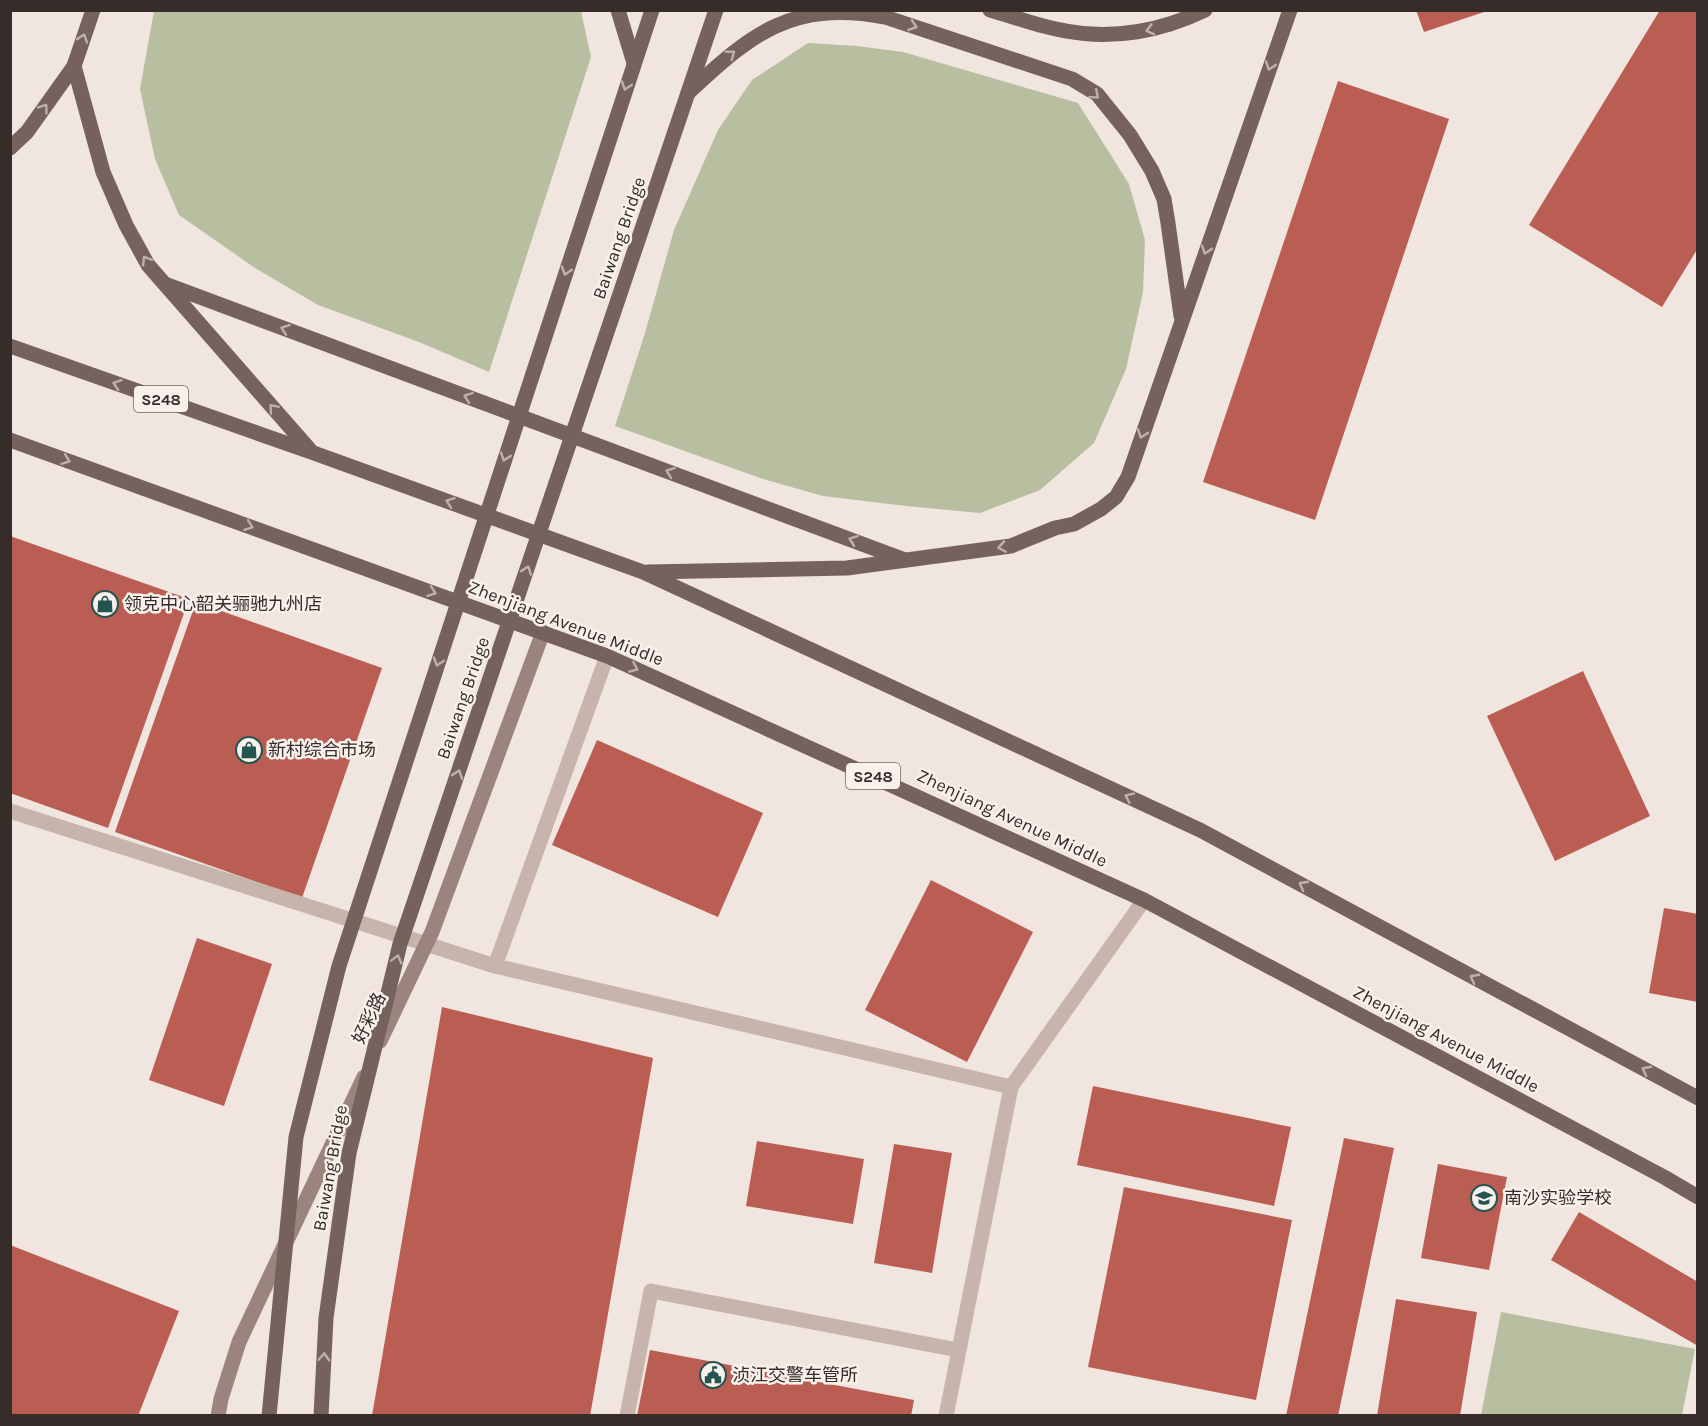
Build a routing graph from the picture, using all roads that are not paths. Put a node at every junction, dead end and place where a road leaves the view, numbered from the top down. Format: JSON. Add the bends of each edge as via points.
{"nodes":[{"id":1,"x":93,"y":10,"type":"edge"},
{"id":2,"x":618,"y":10,"type":"edge"},
{"id":3,"x":652,"y":10,"type":"edge"},
{"id":4,"x":716,"y":10,"type":"edge"},
{"id":5,"x":990,"y":10,"type":"edge"},
{"id":6,"x":1205,"y":10,"type":"edge"},
{"id":7,"x":1290,"y":10,"type":"edge"},
{"id":8,"x":634,"y":63,"type":"junction"},
{"id":9,"x":74,"y":66,"type":"junction"},
{"id":10,"x":688,"y":93,"type":"junction"},
{"id":11,"x":10,"y":148,"type":"edge"},
{"id":12,"x":165,"y":284,"type":"junction"},
{"id":13,"x":1181,"y":319,"type":"junction"},
{"id":14,"x":10,"y":346,"type":"edge"},
{"id":15,"x":10,"y":440,"type":"edge"},
{"id":16,"x":311,"y":452,"type":"junction"},
{"id":17,"x":908,"y":561,"type":"junction"},
{"id":18,"x":643,"y":572,"type":"junction"},
{"id":19,"x":543,"y":632,"type":"junction"},
{"id":20,"x":607,"y":656,"type":"junction"},
{"id":21,"x":10,"y":811,"type":"edge"},
{"id":22,"x":1144,"y":900,"type":"junction"},
{"id":23,"x":426,"y":944,"type":"junction"},
{"id":24,"x":495,"y":966,"type":"junction"},
{"id":25,"x":1011,"y":1087,"type":"junction"},
{"id":26,"x":1698,"y":1098,"type":"edge"},
{"id":27,"x":1698,"y":1197,"type":"edge"},
{"id":28,"x":958,"y":1350,"type":"junction"},
{"id":29,"x":218,"y":1416,"type":"edge"},
{"id":30,"x":269,"y":1416,"type":"edge"},
{"id":31,"x":321,"y":1416,"type":"edge"},
{"id":32,"x":627,"y":1416,"type":"edge"},
{"id":33,"x":946,"y":1416,"type":"edge"}],
"edges":[{"from":9,"to":1,"type":"main road","one_way":true},
{"from":2,"to":8,"type":"main road"},
{"from":3,"to":8,"type":"main road","name":"Baiwang Bridge","bridge":true},
{"from":4,"to":10,"type":"main road","name":"Baiwang Bridge","bridge":true},
{"from":6,"to":5,"type":"main road","one_way":true,"via":[[1138,33],[1111,35],[1066,31]]},
{"from":7,"to":13,"type":"main road","one_way":true},
{"from":8,"to":30,"type":"main road","name":"Baiwang Bridge","one_way":true,"bridge":true,"via":[[339,966],[296,1137]]},
{"from":11,"to":9,"type":"main road","one_way":true,"via":[[27,132]]},
{"from":12,"to":9,"type":"main road","one_way":true,"via":[[148,265],[103,172]]},
{"from":10,"to":13,"type":"main road","one_way":true,"via":[[726,58],[789,19],[837,11],[885,17],[1072,80],[1096,94],[1130,135],[1152,171],[1164,199]]},
{"from":31,"to":10,"type":"main road","name":"Baiwang Bridge","one_way":true,"bridge":true,"via":[[326,1318],[349,1153],[400,945]]},
{"from":16,"to":12,"type":"main road","one_way":true},
{"from":17,"to":12,"type":"main road","one_way":true},
{"from":13,"to":17,"type":"main road","one_way":true,"via":[[1128,477],[1116,497],[1074,524],[1011,546]]},
{"from":16,"to":14,"type":"main road","number":"S248","one_way":true},
{"from":15,"to":19,"type":"main road","name":"Zhenjiang Avenue Middle","number":"S248","one_way":true},
{"from":18,"to":16,"type":"main road","number":"S248","one_way":true},
{"from":17,"to":18,"type":"main road","via":[[847,568]]},
{"from":26,"to":18,"type":"main road","number":"S248","one_way":true,"via":[[1200,830]]},
{"from":19,"to":20,"type":"main road","name":"Zhenjiang Avenue Middle","number":"S248"},
{"from":19,"to":23,"type":"street","name":"好彩路"},
{"from":20,"to":22,"type":"main road","name":"Zhenjiang Avenue Middle","number":"S248","one_way":true},
{"from":20,"to":24,"type":"street"},
{"from":21,"to":23,"type":"street"},
{"from":22,"to":25,"type":"street"},
{"from":22,"to":27,"type":"main road","name":"Zhenjiang Avenue Middle","number":"S248"},
{"from":23,"to":24,"type":"street"},
{"from":23,"to":29,"type":"street","name":"好彩路","via":[[239,1342]]},
{"from":24,"to":25,"type":"street"},
{"from":25,"to":28,"type":"street"},
{"from":28,"to":32,"type":"street","via":[[651,1291]]},
{"from":28,"to":33,"type":"street"}]}
